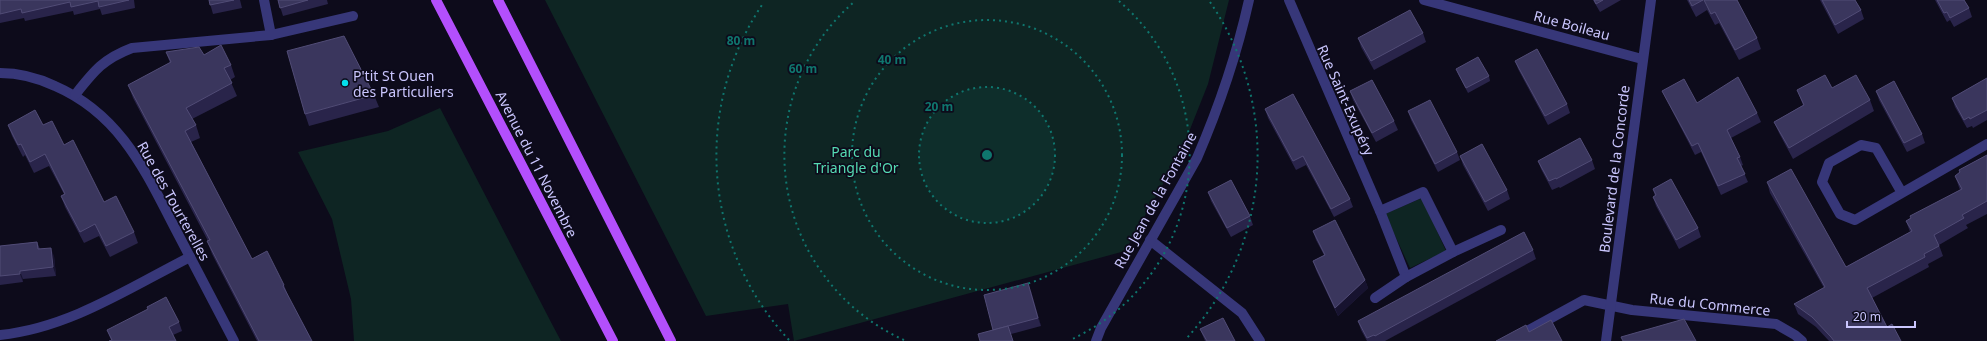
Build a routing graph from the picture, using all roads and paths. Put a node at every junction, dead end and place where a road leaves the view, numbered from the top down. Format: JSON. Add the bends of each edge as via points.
{"nodes":[{"id":1,"x":264,"y":0,"type":"edge"},
{"id":2,"x":436,"y":0,"type":"edge"},
{"id":3,"x":498,"y":0,"type":"edge"},
{"id":4,"x":1249,"y":0,"type":"edge"},
{"id":5,"x":1289,"y":0,"type":"edge"},
{"id":6,"x":1424,"y":0,"type":"edge"},
{"id":7,"x":1651,"y":0,"type":"edge"},
{"id":8,"x":353,"y":16,"type":"dead end"},
{"id":9,"x":271,"y":35,"type":"junction"},
{"id":10,"x":1642,"y":58,"type":"junction"},
{"id":11,"x":0,"y":73,"type":"edge"},
{"id":12,"x":75,"y":95,"type":"junction"},
{"id":13,"x":1987,"y":144,"type":"edge"},
{"id":14,"x":1902,"y":193,"type":"junction"},
{"id":15,"x":1380,"y":212,"type":"junction"},
{"id":16,"x":1501,"y":230,"type":"dead end"},
{"id":17,"x":1150,"y":240,"type":"junction"},
{"id":18,"x":1453,"y":252,"type":"junction"},
{"id":19,"x":190,"y":258,"type":"junction"},
{"id":20,"x":1406,"y":277,"type":"junction"},
{"id":21,"x":1375,"y":298,"type":"dead end"},
{"id":22,"x":1611,"y":306,"type":"junction"},
{"id":23,"x":0,"y":335,"type":"edge"},
{"id":24,"x":234,"y":341,"type":"edge"},
{"id":25,"x":613,"y":341,"type":"edge"},
{"id":26,"x":671,"y":341,"type":"edge"},
{"id":27,"x":1096,"y":341,"type":"edge"},
{"id":28,"x":1260,"y":341,"type":"edge"},
{"id":29,"x":1509,"y":341,"type":"edge"},
{"id":30,"x":1606,"y":341,"type":"edge"},
{"id":31,"x":1802,"y":341,"type":"edge"}],
"edges":[{"from":1,"to":9,"type":"street"},
{"from":2,"to":25,"type":"main road","name":"Avenue du 11 Novembre"},
{"from":3,"to":26,"type":"main road"},
{"from":4,"to":17,"type":"street","name":"Rue Jean de la Fontaine","via":[[1224,90],[1207,136]]},
{"from":5,"to":15,"type":"street","name":"Rue Saint-Exupéry"},
{"from":6,"to":10,"type":"street","name":"Rue Boileau"},
{"from":7,"to":10,"type":"street","name":"Boulevard de la Concorde"},
{"from":8,"to":9,"type":"street"},
{"from":9,"to":12,"type":"street","via":[[132,48],[112,55],[93,72]]},
{"from":10,"to":22,"type":"street","name":"Boulevard de la Concorde"},
{"from":11,"to":12,"type":"street","name":"Rue des Tourterelles","via":[[15,73],[46,82]]},
{"from":12,"to":19,"type":"street","name":"Rue des Tourterelles","via":[[100,113],[123,136],[150,180]]},
{"from":13,"to":14,"type":"street"},
{"from":14,"to":14,"type":"street","via":[[1855,220],[1840,214],[1822,182],[1829,164],[1861,145],[1876,148]]},
{"from":15,"to":18,"type":"street","via":[[1423,192]]},
{"from":15,"to":20,"type":"street","name":"Rue Saint-Exupéry"},
{"from":16,"to":18,"type":"street"},
{"from":17,"to":27,"type":"street","name":"Rue Jean de la Fontaine"},
{"from":17,"to":28,"type":"street","via":[[1242,313]]},
{"from":18,"to":20,"type":"street"},
{"from":19,"to":23,"type":"street","via":[[108,301],[41,328]]},
{"from":19,"to":24,"type":"street","name":"Rue des Tourterelles"},
{"from":20,"to":21,"type":"street"},
{"from":22,"to":29,"type":"street","name":"Rue du Commerce","via":[[1584,300]]},
{"from":22,"to":30,"type":"street","name":"Boulevard de la Concorde"},
{"from":22,"to":31,"type":"street","name":"Rue du Commerce","via":[[1776,324]]}]}
